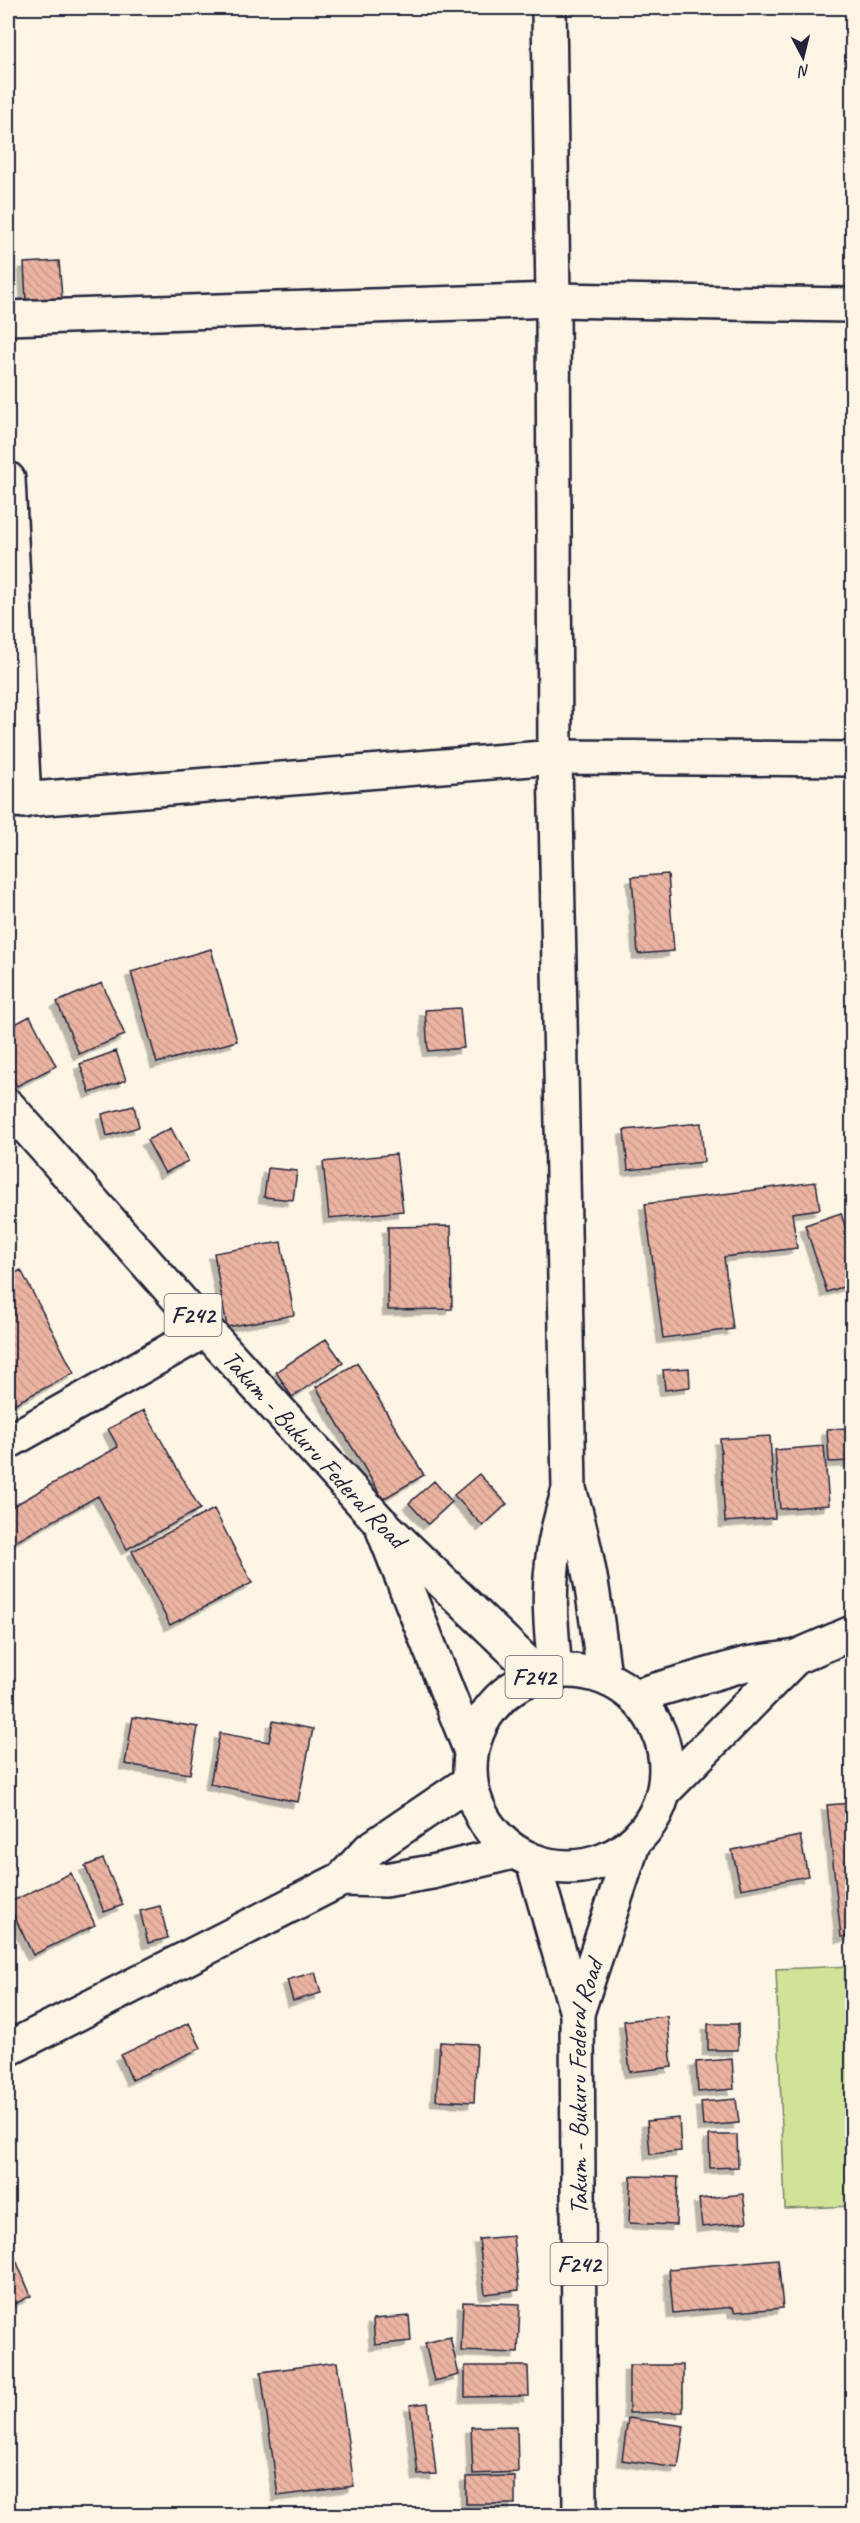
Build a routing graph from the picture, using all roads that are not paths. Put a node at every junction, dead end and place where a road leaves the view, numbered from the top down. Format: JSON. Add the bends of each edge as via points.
{"nodes":[{"id":1,"x":549,"y":8,"type":"edge"},
{"id":2,"x":553,"y":300,"type":"junction"},
{"id":3,"x":852,"y":304,"type":"edge"},
{"id":4,"x":8,"y":318,"type":"edge"},
{"id":5,"x":8,"y":479,"type":"edge"},
{"id":6,"x":555,"y":757,"type":"junction"},
{"id":7,"x":852,"y":759,"type":"edge"},
{"id":8,"x":16,"y":801,"type":"edge"},
{"id":9,"x":8,"y":1106,"type":"edge"},
{"id":10,"x":206,"y":1330,"type":"junction"},
{"id":11,"x":8,"y":1442,"type":"edge"},
{"id":12,"x":569,"y":1489,"type":"junction"},
{"id":13,"x":380,"y":1522,"type":"junction"},
{"id":14,"x":852,"y":1632,"type":"edge"},
{"id":15,"x":796,"y":1657,"type":"junction"},
{"id":16,"x":547,"y":1672,"type":"junction"},
{"id":17,"x":604,"y":1677,"type":"junction"},
{"id":18,"x":635,"y":1696,"type":"junction"},
{"id":19,"x":470,"y":1749,"type":"junction"},
{"id":20,"x":469,"y":1782,"type":"junction"},
{"id":21,"x":665,"y":1790,"type":"junction"},
{"id":22,"x":633,"y":1844,"type":"junction"},
{"id":23,"x":524,"y":1857,"type":"junction"},
{"id":24,"x":342,"y":1879,"type":"junction"},
{"id":25,"x":577,"y":2013,"type":"junction"},
{"id":26,"x":8,"y":2049,"type":"edge"},
{"id":27,"x":580,"y":2516,"type":"edge"}],
"edges":[{"from":1,"to":2,"type":"street"},
{"from":2,"to":3,"type":"street"},
{"from":2,"to":4,"type":"street"},
{"from":2,"to":6,"type":"street"},
{"from":5,"to":8,"type":"street"},
{"from":6,"to":7,"type":"street"},
{"from":6,"to":8,"type":"street"},
{"from":6,"to":12,"type":"street"},
{"from":9,"to":10,"type":"street","name":"Takum - Bukuru Federal Road","number":"F242"},
{"from":10,"to":11,"type":"street"},
{"from":10,"to":13,"type":"street","name":"Takum - Bukuru Federal Road","number":"F242"},
{"from":12,"to":16,"type":"street","via":[[551,1569]]},
{"from":12,"to":17,"type":"street","via":[[593,1581]]},
{"from":13,"to":16,"type":"street","name":"Takum - Bukuru Federal Road","number":"F242"},
{"from":13,"to":19,"type":"street","number":"F242"},
{"from":14,"to":15,"type":"street"},
{"from":15,"to":18,"type":"street","via":[[746,1664]]},
{"from":15,"to":21,"type":"street"},
{"from":16,"to":17,"type":"street","number":"F242","via":[[580,1670]]},
{"from":16,"to":19,"type":"street","number":"F242","via":[[507,1691],[483,1717]]},
{"from":17,"to":18,"type":"street","number":"F242"},
{"from":18,"to":21,"type":"street","number":"F242","via":[[656,1723],[666,1756]]},
{"from":19,"to":20,"type":"street","number":"F242"},
{"from":20,"to":23,"type":"street","number":"F242","via":[[477,1809],[492,1833]]},
{"from":20,"to":24,"type":"street","via":[[369,1850]]},
{"from":21,"to":22,"type":"street","number":"F242","via":[[652,1820]]},
{"from":22,"to":23,"type":"street","number":"F242","via":[[602,1862],[568,1868]]},
{"from":22,"to":25,"type":"street","name":"Takum - Bukuru Federal Road","number":"F242"},
{"from":23,"to":24,"type":"street","via":[[385,1880]]},
{"from":23,"to":25,"type":"street","number":"F242"},
{"from":24,"to":26,"type":"street"},
{"from":25,"to":27,"type":"street","name":"Takum - Bukuru Federal Road","number":"F242"}]}
